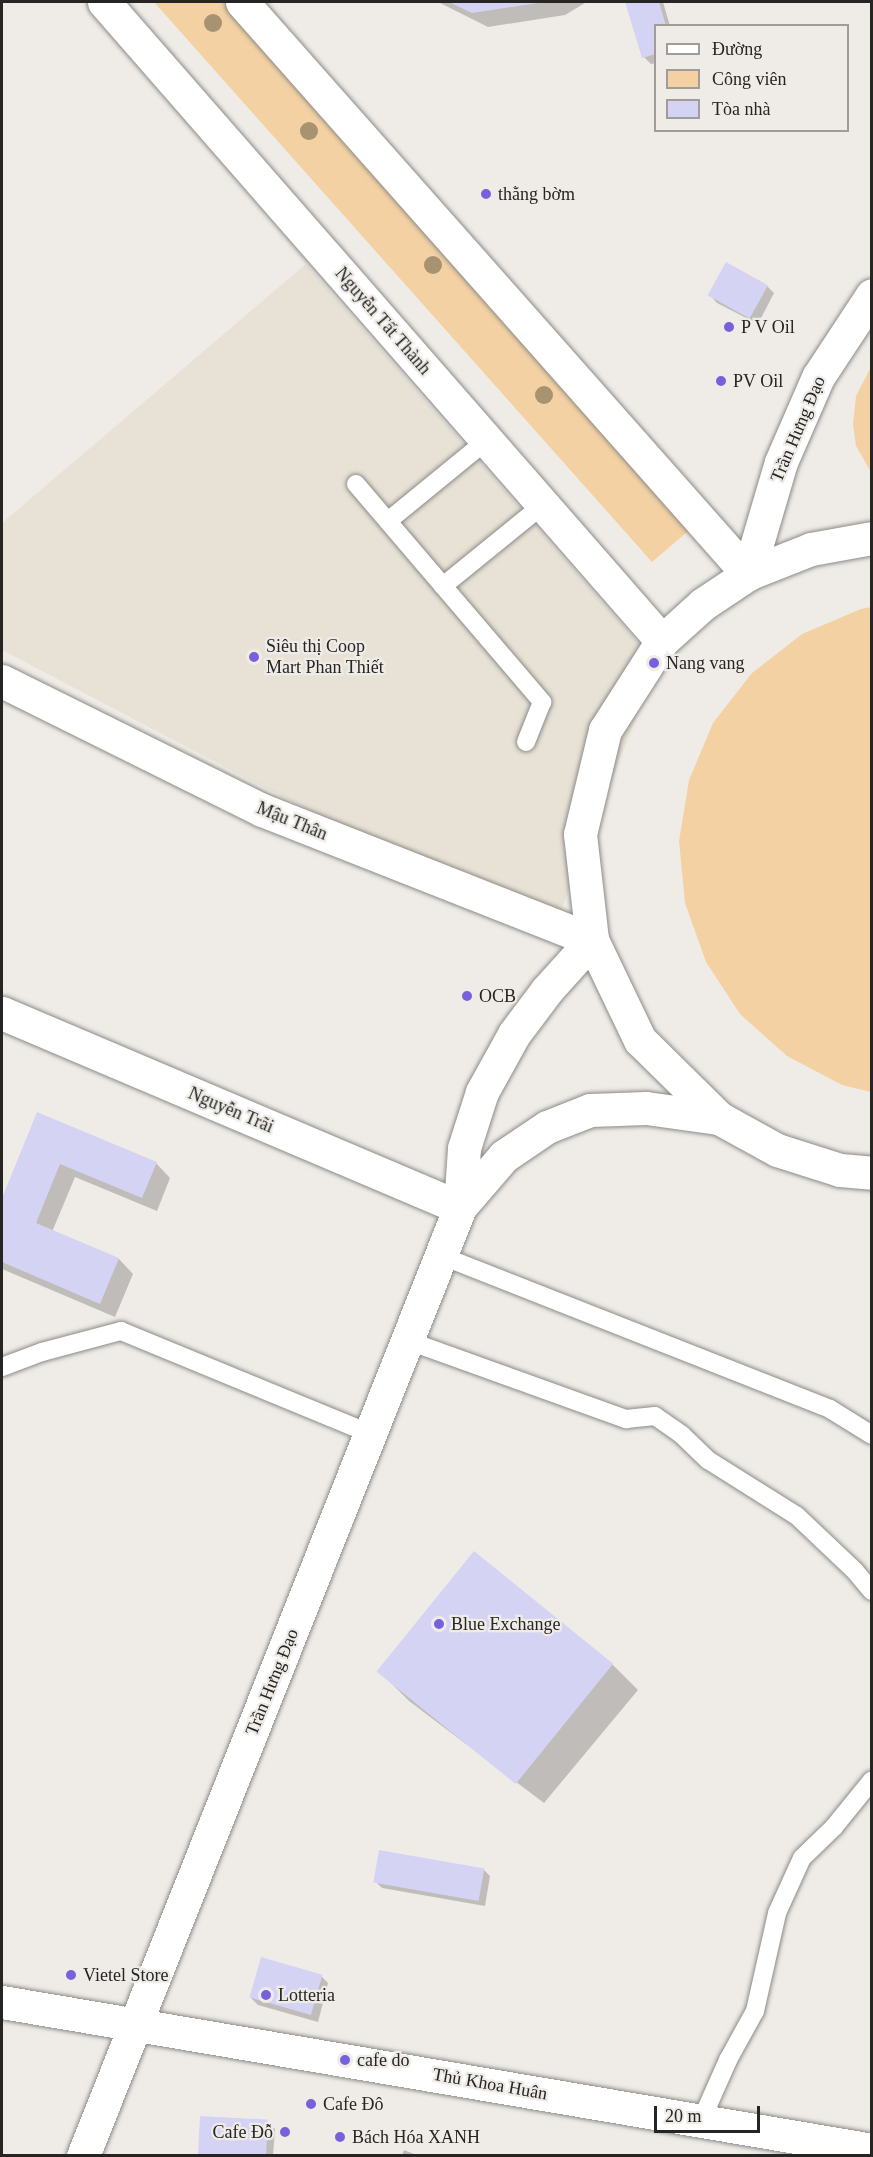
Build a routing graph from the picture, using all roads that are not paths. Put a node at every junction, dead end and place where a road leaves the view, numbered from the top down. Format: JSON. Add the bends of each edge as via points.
{"nodes":[{"id":1,"x":104,"y":2,"type":"edge"},
{"id":2,"x":242,"y":2,"type":"edge"},
{"id":3,"x":872,"y":295,"type":"edge"},
{"id":4,"x":487,"y":440,"type":"junction"},
{"id":5,"x":356,"y":483,"type":"dead end"},
{"id":6,"x":544,"y":504,"type":"junction"},
{"id":7,"x":387,"y":521,"type":"junction"},
{"id":8,"x":872,"y":538,"type":"edge"},
{"id":9,"x":748,"y":574,"type":"junction"},
{"id":10,"x":443,"y":586,"type":"junction"},
{"id":11,"x":662,"y":641,"type":"junction"},
{"id":12,"x":2,"y":681,"type":"edge"},
{"id":13,"x":526,"y":742,"type":"dead end"},
{"id":14,"x":592,"y":940,"type":"junction"},
{"id":15,"x":2,"y":1013,"type":"edge"},
{"id":16,"x":718,"y":1118,"type":"junction"},
{"id":17,"x":872,"y":1173,"type":"edge"},
{"id":18,"x":460,"y":1208,"type":"junction"},
{"id":19,"x":442,"y":1256,"type":"junction"},
{"id":20,"x":409,"y":1341,"type":"junction"},
{"id":21,"x":2,"y":1367,"type":"edge"},
{"id":22,"x":371,"y":1434,"type":"junction"},
{"id":23,"x":872,"y":1434,"type":"edge"},
{"id":24,"x":872,"y":1591,"type":"edge"},
{"id":25,"x":872,"y":1780,"type":"edge"},
{"id":26,"x":2,"y":2002,"type":"edge"},
{"id":27,"x":135,"y":2022,"type":"junction"},
{"id":28,"x":701,"y":2121,"type":"junction"},
{"id":29,"x":792,"y":2146,"type":"edge"},
{"id":30,"x":872,"y":2150,"type":"edge"},
{"id":31,"x":83,"y":2156,"type":"edge"}],
"edges":[{"from":1,"to":4,"type":"main road","name":"Nguyễn Tất Thành"},
{"from":2,"to":9,"type":"main road"},
{"from":3,"to":9,"type":"main road","name":"Trần Hưng Đạo","via":[[818,377],[781,462]]},
{"from":4,"to":6,"type":"main road","name":"Nguyễn Tất Thành"},
{"from":4,"to":7,"type":"lane"},
{"from":5,"to":7,"type":"lane"},
{"from":6,"to":10,"type":"lane"},
{"from":6,"to":11,"type":"main road","name":"Nguyễn Tất Thành"},
{"from":7,"to":10,"type":"lane"},
{"from":8,"to":9,"type":"main road","via":[[811,549]]},
{"from":9,"to":11,"type":"main road","via":[[703,604]]},
{"from":10,"to":13,"type":"lane","via":[[542,702]]},
{"from":11,"to":14,"type":"main road","via":[[605,730],[580,834]]},
{"from":12,"to":14,"type":"main road","name":"Mậu Thân","via":[[262,810]]},
{"from":14,"to":16,"type":"main road","via":[[640,1040]]},
{"from":14,"to":18,"type":"main road","name":"Trần Hưng Đạo","via":[[514,1034],[482,1092],[465,1148]]},
{"from":15,"to":18,"type":"main road","name":"Nguyễn Trãi"},
{"from":16,"to":17,"type":"main road","via":[[777,1150],[840,1170]]},
{"from":16,"to":18,"type":"main road","name":"Trần Hưng Đạo","via":[[646,1108],[590,1110],[547,1128],[504,1155]]},
{"from":18,"to":19,"type":"main road","name":"Trần Hưng Đạo"},
{"from":19,"to":20,"type":"main road","name":"Trần Hưng Đạo"},
{"from":19,"to":23,"type":"lane","via":[[830,1408]]},
{"from":20,"to":22,"type":"main road","name":"Trần Hưng Đạo"},
{"from":20,"to":24,"type":"lane","via":[[626,1419],[655,1416],[708,1460],[797,1516]]},
{"from":21,"to":22,"type":"lane","via":[[121,1331]]},
{"from":22,"to":27,"type":"main road","name":"Trần Hưng Đạo"},
{"from":25,"to":28,"type":"lane","via":[[834,1827],[802,1858],[777,1913],[755,2011]]},
{"from":26,"to":27,"type":"main road","name":"Thủ Khoa Huân"},
{"from":27,"to":28,"type":"main road","name":"Thủ Khoa Huân"},
{"from":27,"to":31,"type":"main road","name":"Trần Hưng Đạo"},
{"from":28,"to":29,"type":"main road","name":"Thủ Khoa Huân"},
{"from":29,"to":30,"type":"main road","name":"Thủ Khoa Huân"}]}
